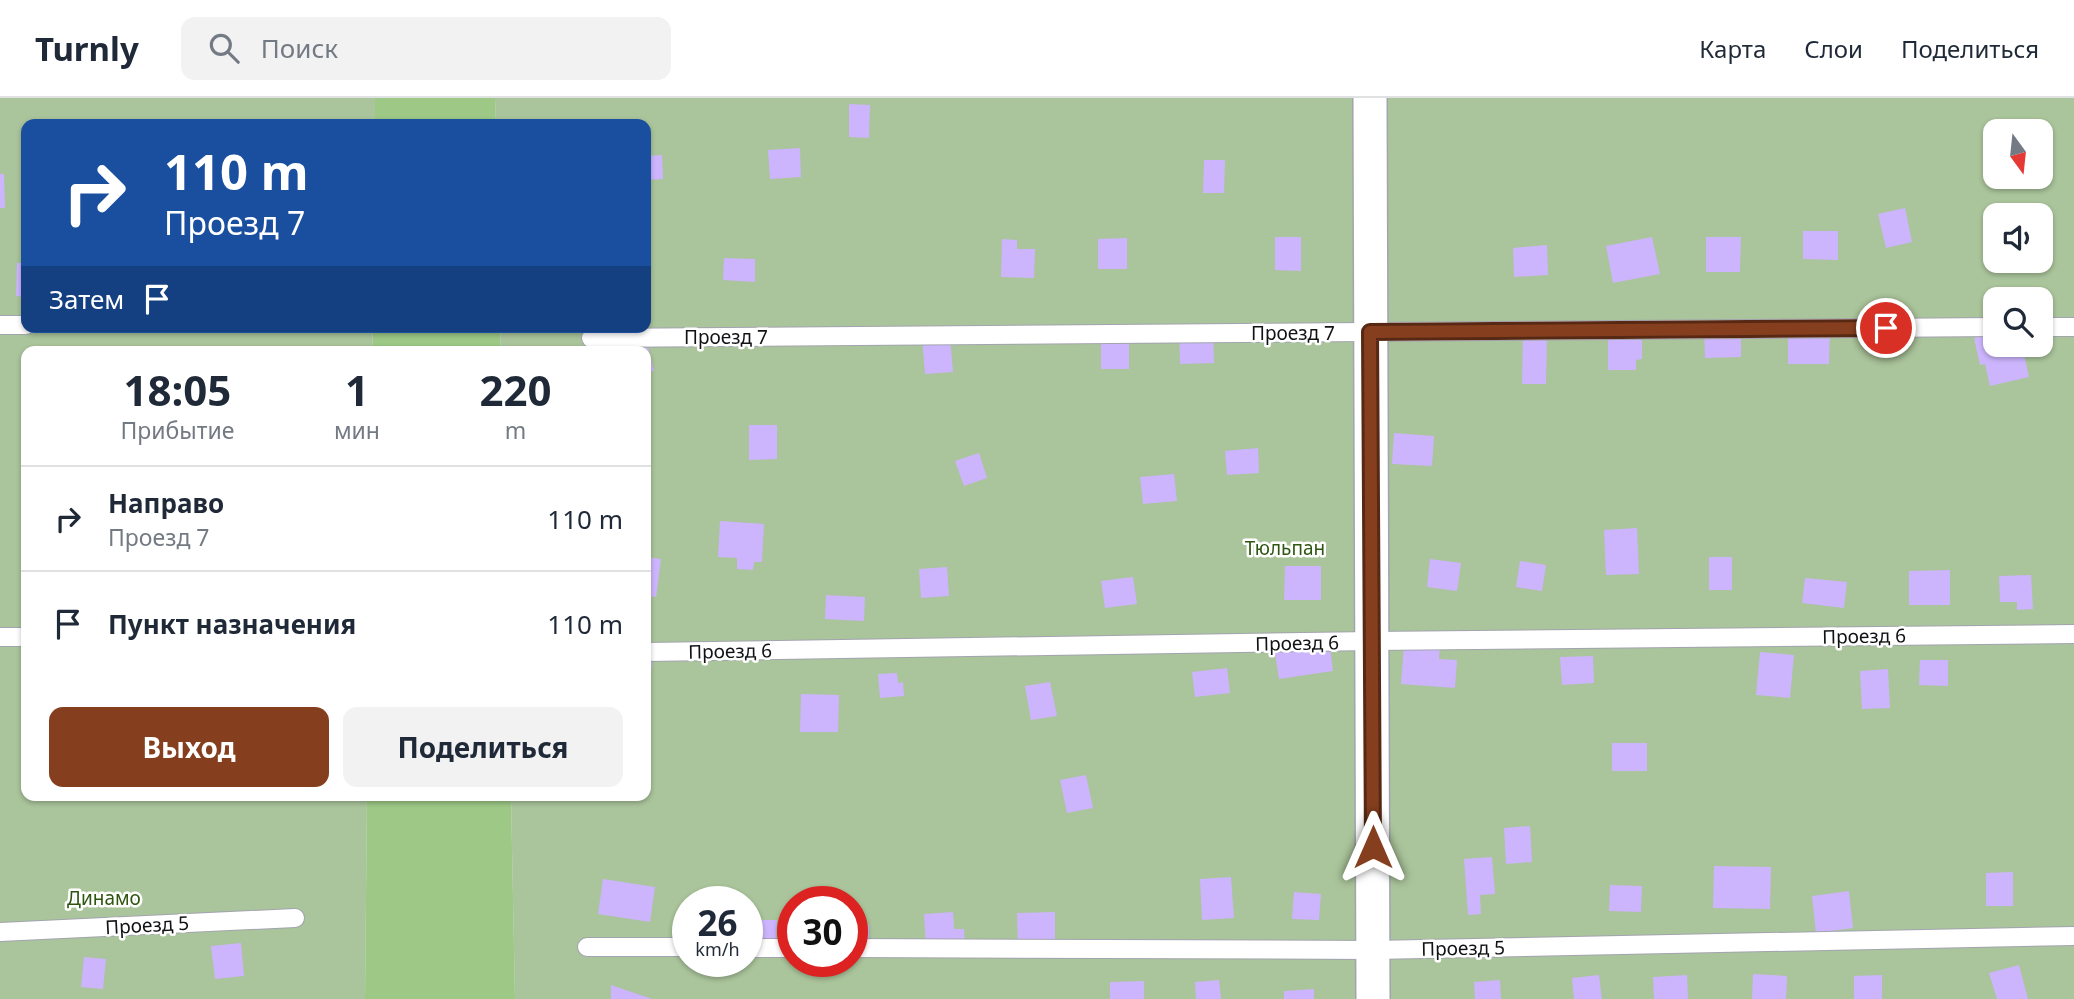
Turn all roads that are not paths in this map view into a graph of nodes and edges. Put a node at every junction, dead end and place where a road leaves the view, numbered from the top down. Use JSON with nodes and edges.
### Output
{"nodes":[{"id":1,"x":1370,"y":98,"type":"edge"},
{"id":2,"x":0,"y":325,"type":"edge"},
{"id":3,"x":21,"y":325,"type":"edge"},
{"id":4,"x":1983,"y":327,"type":"edge"},
{"id":5,"x":2053,"y":327,"type":"edge"},
{"id":6,"x":2074,"y":327,"type":"edge"},
{"id":7,"x":1370,"y":332,"type":"junction"},
{"id":8,"x":591,"y":338,"type":"dead end"},
{"id":9,"x":2074,"y":634,"type":"edge"},
{"id":10,"x":0,"y":637,"type":"edge"},
{"id":11,"x":21,"y":637,"type":"edge"},
{"id":12,"x":1372,"y":641,"type":"junction"},
{"id":13,"x":651,"y":652,"type":"edge"},
{"id":14,"x":295,"y":918,"type":"dead end"},
{"id":15,"x":0,"y":932,"type":"edge"},
{"id":16,"x":2074,"y":936,"type":"edge"},
{"id":17,"x":587,"y":947,"type":"dead end"},
{"id":18,"x":672,"y":947,"type":"edge"},
{"id":19,"x":868,"y":948,"type":"edge"},
{"id":20,"x":1373,"y":950,"type":"junction"},
{"id":21,"x":1373,"y":999,"type":"edge"}],
"edges":[{"from":1,"to":7,"type":"street"},
{"from":2,"to":3,"type":"lane"},
{"from":4,"to":7,"type":"lane","name":"Проезд 7"},
{"from":5,"to":6,"type":"lane"},
{"from":7,"to":8,"type":"lane","name":"Проезд 7"},
{"from":7,"to":12,"type":"street"},
{"from":9,"to":12,"type":"lane","name":"Проезд 6"},
{"from":10,"to":11,"type":"lane"},
{"from":12,"to":13,"type":"lane","name":"Проезд 6"},
{"from":12,"to":20,"type":"street"},
{"from":14,"to":15,"type":"lane","name":"Проезд 5"},
{"from":16,"to":20,"type":"lane","name":"Проезд 5"},
{"from":17,"to":18,"type":"lane"},
{"from":19,"to":20,"type":"lane","name":"Проезд 5"},
{"from":20,"to":21,"type":"street"}]}
